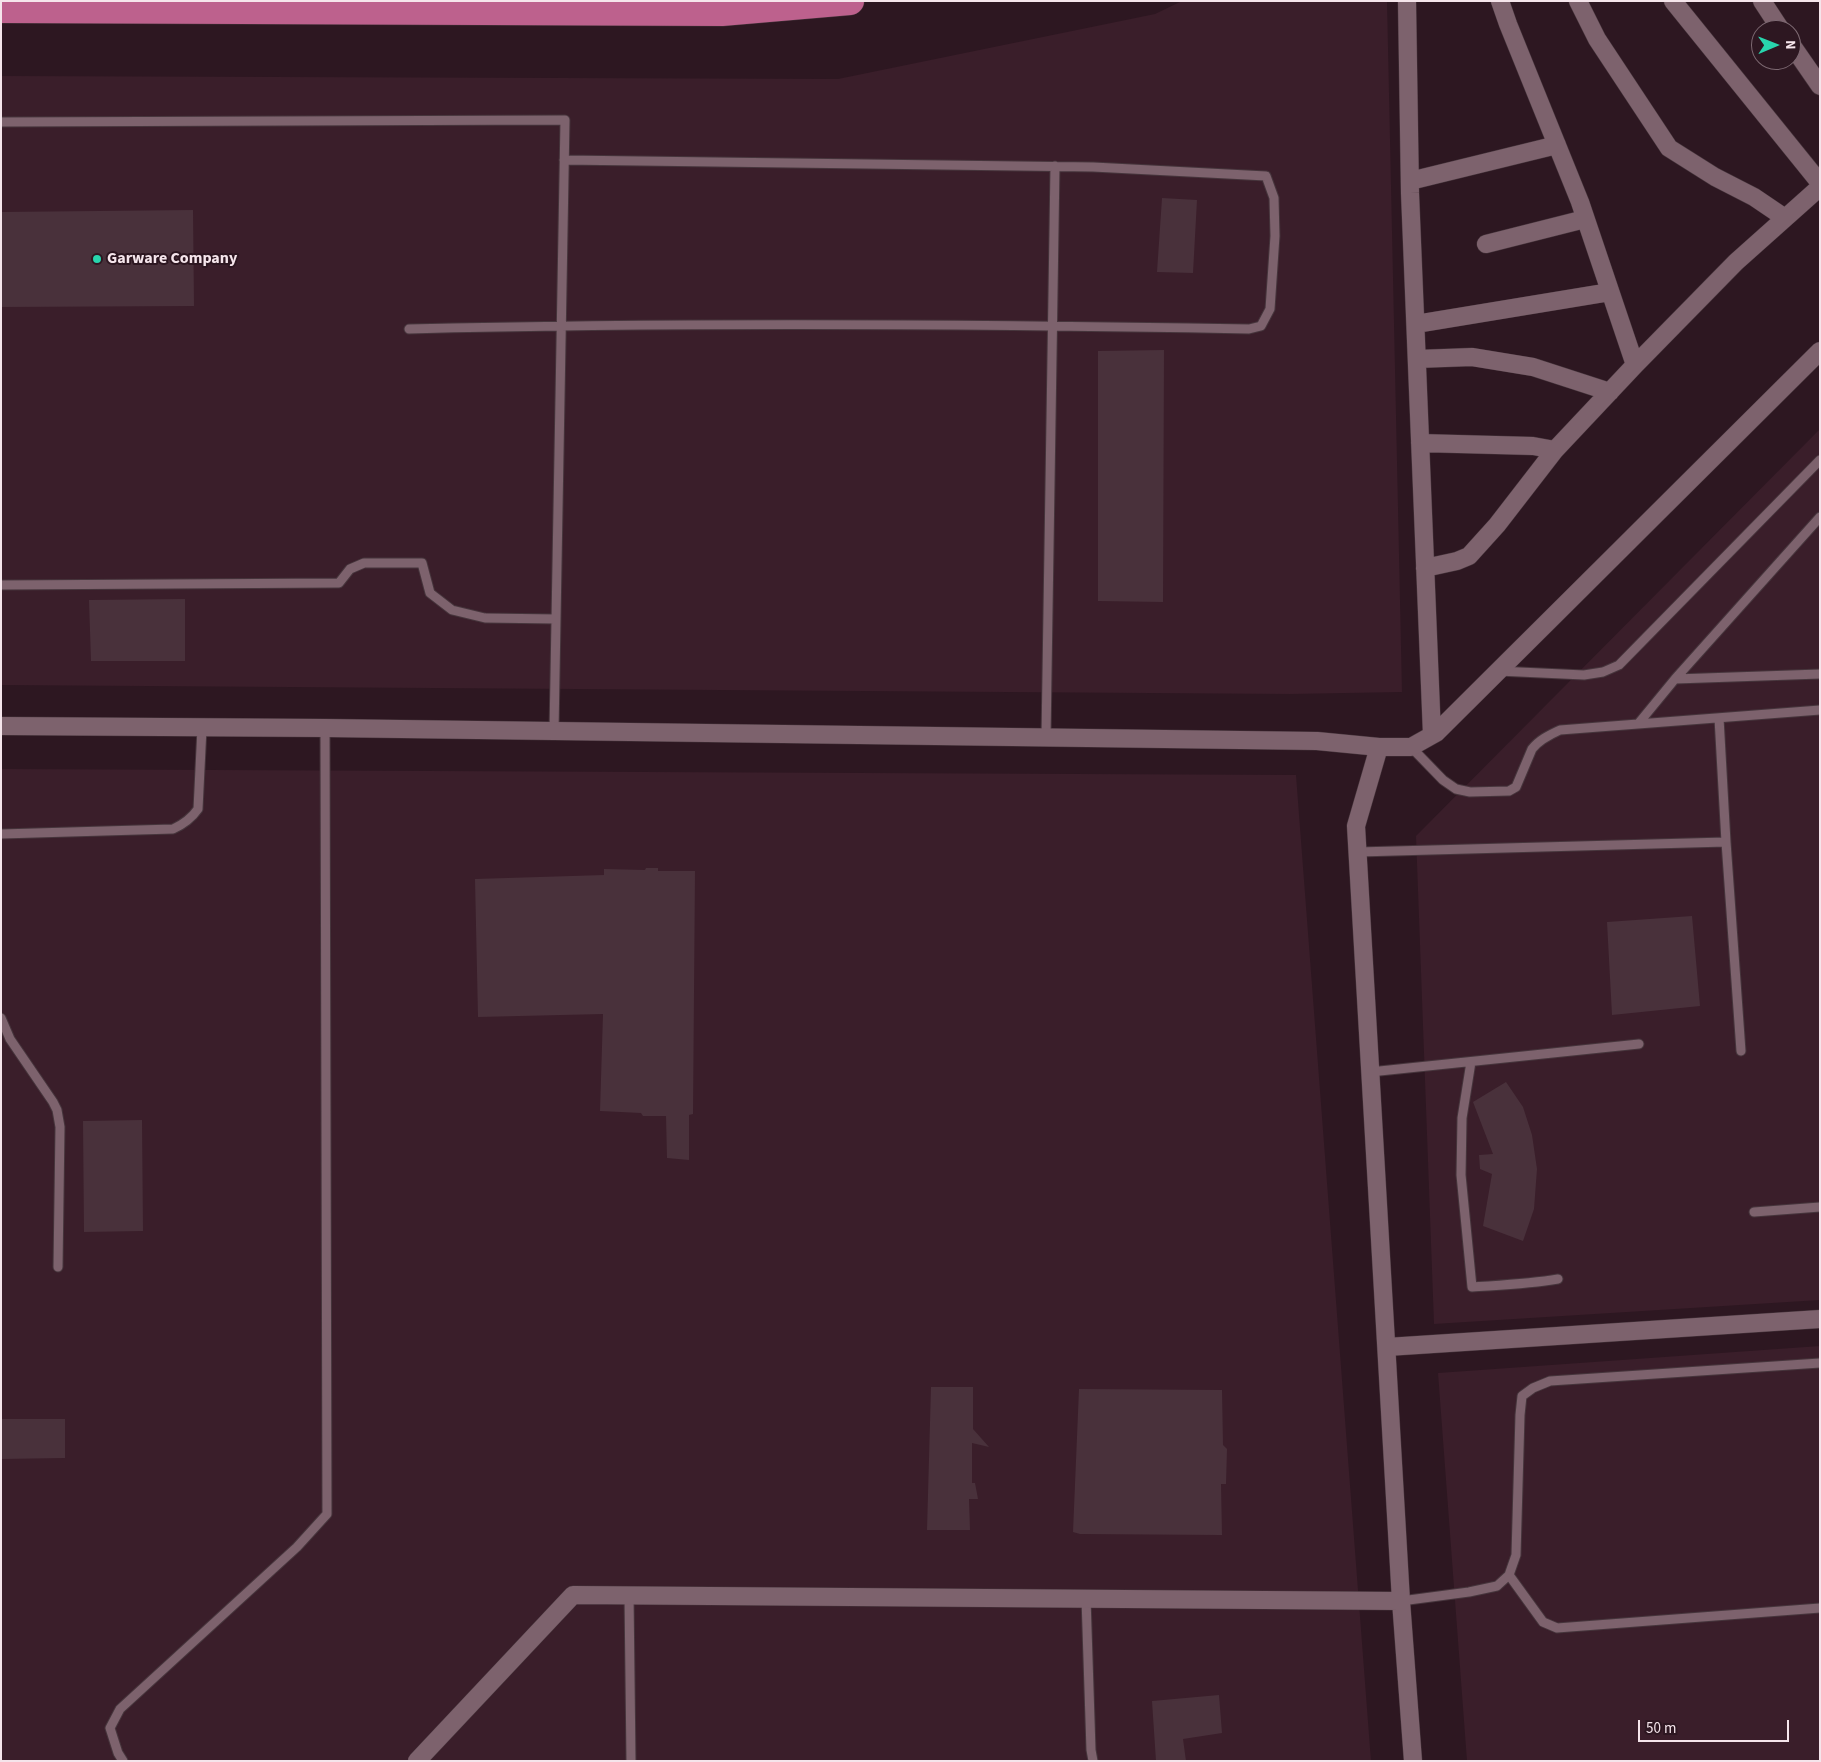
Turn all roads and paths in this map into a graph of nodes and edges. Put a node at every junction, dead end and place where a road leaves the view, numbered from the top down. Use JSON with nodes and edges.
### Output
{"nodes":[{"id":1,"x":850,"y":1,"type":"edge"},
{"id":2,"x":1407,"y":1,"type":"edge"},
{"id":3,"x":1500,"y":1,"type":"edge"},
{"id":4,"x":1578,"y":1,"type":"edge"},
{"id":5,"x":1673,"y":1,"type":"edge"},
{"id":6,"x":1762,"y":1,"type":"edge"},
{"id":7,"x":1,"y":9,"type":"edge"},
{"id":8,"x":1774,"y":20,"type":"edge"},
{"id":9,"x":1801,"y":58,"type":"edge"},
{"id":10,"x":1820,"y":86,"type":"edge"},
{"id":11,"x":1,"y":122,"type":"edge"},
{"id":12,"x":1557,"y":146,"type":"junction"},
{"id":13,"x":564,"y":160,"type":"junction"},
{"id":14,"x":1055,"y":166,"type":"junction"},
{"id":15,"x":1410,"y":182,"type":"junction"},
{"id":16,"x":1820,"y":185,"type":"edge"},
{"id":17,"x":1785,"y":218,"type":"junction"},
{"id":18,"x":1586,"y":219,"type":"junction"},
{"id":19,"x":1486,"y":244,"type":"dead end"},
{"id":20,"x":1610,"y":292,"type":"junction"},
{"id":21,"x":1416,"y":324,"type":"junction"},
{"id":22,"x":1052,"y":325,"type":"junction"},
{"id":23,"x":562,"y":326,"type":"junction"},
{"id":24,"x":409,"y":329,"type":"dead end"},
{"id":25,"x":1820,"y":351,"type":"edge"},
{"id":26,"x":1417,"y":360,"type":"junction"},
{"id":27,"x":1635,"y":365,"type":"junction"},
{"id":28,"x":1610,"y":392,"type":"junction"},
{"id":29,"x":1420,"y":443,"type":"junction"},
{"id":30,"x":1556,"y":450,"type":"junction"},
{"id":31,"x":1820,"y":460,"type":"edge"},
{"id":32,"x":1820,"y":517,"type":"edge"},
{"id":33,"x":1425,"y":568,"type":"junction"},
{"id":34,"x":1,"y":585,"type":"edge"},
{"id":35,"x":556,"y":620,"type":"junction"},
{"id":36,"x":1498,"y":671,"type":"junction"},
{"id":37,"x":1820,"y":674,"type":"edge"},
{"id":38,"x":1675,"y":679,"type":"junction"},
{"id":39,"x":1820,"y":710,"type":"edge"},
{"id":40,"x":1719,"y":718,"type":"junction"},
{"id":41,"x":1638,"y":724,"type":"junction"},
{"id":42,"x":1,"y":726,"type":"edge"},
{"id":43,"x":202,"y":728,"type":"junction"},
{"id":44,"x":325,"y":728,"type":"junction"},
{"id":45,"x":554,"y":731,"type":"junction"},
{"id":46,"x":1432,"y":735,"type":"junction"},
{"id":47,"x":1046,"y":738,"type":"junction"},
{"id":48,"x":1379,"y":747,"type":"junction"},
{"id":49,"x":1411,"y":747,"type":"junction"},
{"id":50,"x":1,"y":834,"type":"edge"},
{"id":51,"x":1726,"y":842,"type":"junction"},
{"id":52,"x":1358,"y":852,"type":"junction"},
{"id":53,"x":1,"y":1018,"type":"edge"},
{"id":54,"x":1639,"y":1044,"type":"dead end"},
{"id":55,"x":1741,"y":1051,"type":"dead end"},
{"id":56,"x":1471,"y":1062,"type":"junction"},
{"id":57,"x":1370,"y":1072,"type":"junction"},
{"id":58,"x":1820,"y":1207,"type":"edge"},
{"id":59,"x":1754,"y":1212,"type":"dead end"},
{"id":60,"x":58,"y":1267,"type":"dead end"},
{"id":61,"x":1558,"y":1279,"type":"dead end"},
{"id":62,"x":1820,"y":1319,"type":"edge"},
{"id":63,"x":1386,"y":1347,"type":"junction"},
{"id":64,"x":1820,"y":1362,"type":"edge"},
{"id":65,"x":1509,"y":1575,"type":"junction"},
{"id":66,"x":629,"y":1595,"type":"junction"},
{"id":67,"x":1086,"y":1598,"type":"junction"},
{"id":68,"x":1401,"y":1602,"type":"junction"},
{"id":69,"x":1820,"y":1608,"type":"edge"},
{"id":70,"x":123,"y":1761,"type":"edge"},
{"id":71,"x":417,"y":1761,"type":"edge"},
{"id":72,"x":630,"y":1761,"type":"edge"},
{"id":73,"x":1093,"y":1761,"type":"edge"},
{"id":74,"x":1413,"y":1761,"type":"edge"}],
"edges":[{"from":1,"to":7,"type":"highway"},
{"from":2,"to":15,"type":"street"},
{"from":3,"to":12,"type":"street"},
{"from":4,"to":17,"type":"street"},
{"from":5,"to":16,"type":"street"},
{"from":6,"to":8,"type":"street"},
{"from":9,"to":10,"type":"street"},
{"from":11,"to":13,"type":"lane"},
{"from":12,"to":15,"type":"street"},
{"from":12,"to":18,"type":"street"},
{"from":13,"to":14,"type":"lane"},
{"from":13,"to":23,"type":"lane"},
{"from":14,"to":22,"type":"lane"},
{"from":14,"to":22,"type":"lane"},
{"from":15,"to":21,"type":"street"},
{"from":16,"to":17,"type":"street"},
{"from":17,"to":27,"type":"street"},
{"from":18,"to":19,"type":"street"},
{"from":18,"to":20,"type":"street"},
{"from":20,"to":21,"type":"street"},
{"from":20,"to":27,"type":"street"},
{"from":21,"to":26,"type":"street"},
{"from":22,"to":23,"type":"lane"},
{"from":22,"to":47,"type":"lane"},
{"from":23,"to":24,"type":"lane"},
{"from":23,"to":35,"type":"lane"},
{"from":25,"to":36,"type":"street"},
{"from":26,"to":28,"type":"street"},
{"from":26,"to":29,"type":"street"},
{"from":27,"to":28,"type":"street"},
{"from":28,"to":30,"type":"street"},
{"from":29,"to":30,"type":"street"},
{"from":29,"to":33,"type":"street"},
{"from":30,"to":33,"type":"street"},
{"from":31,"to":36,"type":"lane"},
{"from":32,"to":38,"type":"lane"},
{"from":33,"to":46,"type":"street"},
{"from":34,"to":35,"type":"lane"},
{"from":35,"to":45,"type":"lane"},
{"from":36,"to":46,"type":"street"},
{"from":37,"to":38,"type":"lane"},
{"from":38,"to":41,"type":"lane"},
{"from":39,"to":40,"type":"lane"},
{"from":40,"to":41,"type":"lane"},
{"from":40,"to":51,"type":"lane"},
{"from":41,"to":49,"type":"lane"},
{"from":42,"to":43,"type":"street"},
{"from":43,"to":44,"type":"street"},
{"from":43,"to":50,"type":"lane"},
{"from":44,"to":45,"type":"street"},
{"from":44,"to":70,"type":"lane"},
{"from":45,"to":47,"type":"street"},
{"from":46,"to":49,"type":"street"},
{"from":47,"to":48,"type":"street"},
{"from":48,"to":49,"type":"street"},
{"from":48,"to":52,"type":"street"},
{"from":51,"to":52,"type":"lane"},
{"from":51,"to":55,"type":"lane"},
{"from":52,"to":57,"type":"street"},
{"from":53,"to":60,"type":"lane"},
{"from":54,"to":56,"type":"lane"},
{"from":56,"to":57,"type":"lane"},
{"from":56,"to":61,"type":"lane"},
{"from":57,"to":63,"type":"street"},
{"from":58,"to":59,"type":"lane"},
{"from":62,"to":63,"type":"street"},
{"from":63,"to":68,"type":"street"},
{"from":64,"to":65,"type":"lane"},
{"from":65,"to":68,"type":"lane"},
{"from":65,"to":69,"type":"lane"},
{"from":66,"to":67,"type":"street"},
{"from":66,"to":71,"type":"street"},
{"from":66,"to":72,"type":"lane"},
{"from":67,"to":68,"type":"street"},
{"from":67,"to":73,"type":"lane"},
{"from":68,"to":74,"type":"street"}]}
